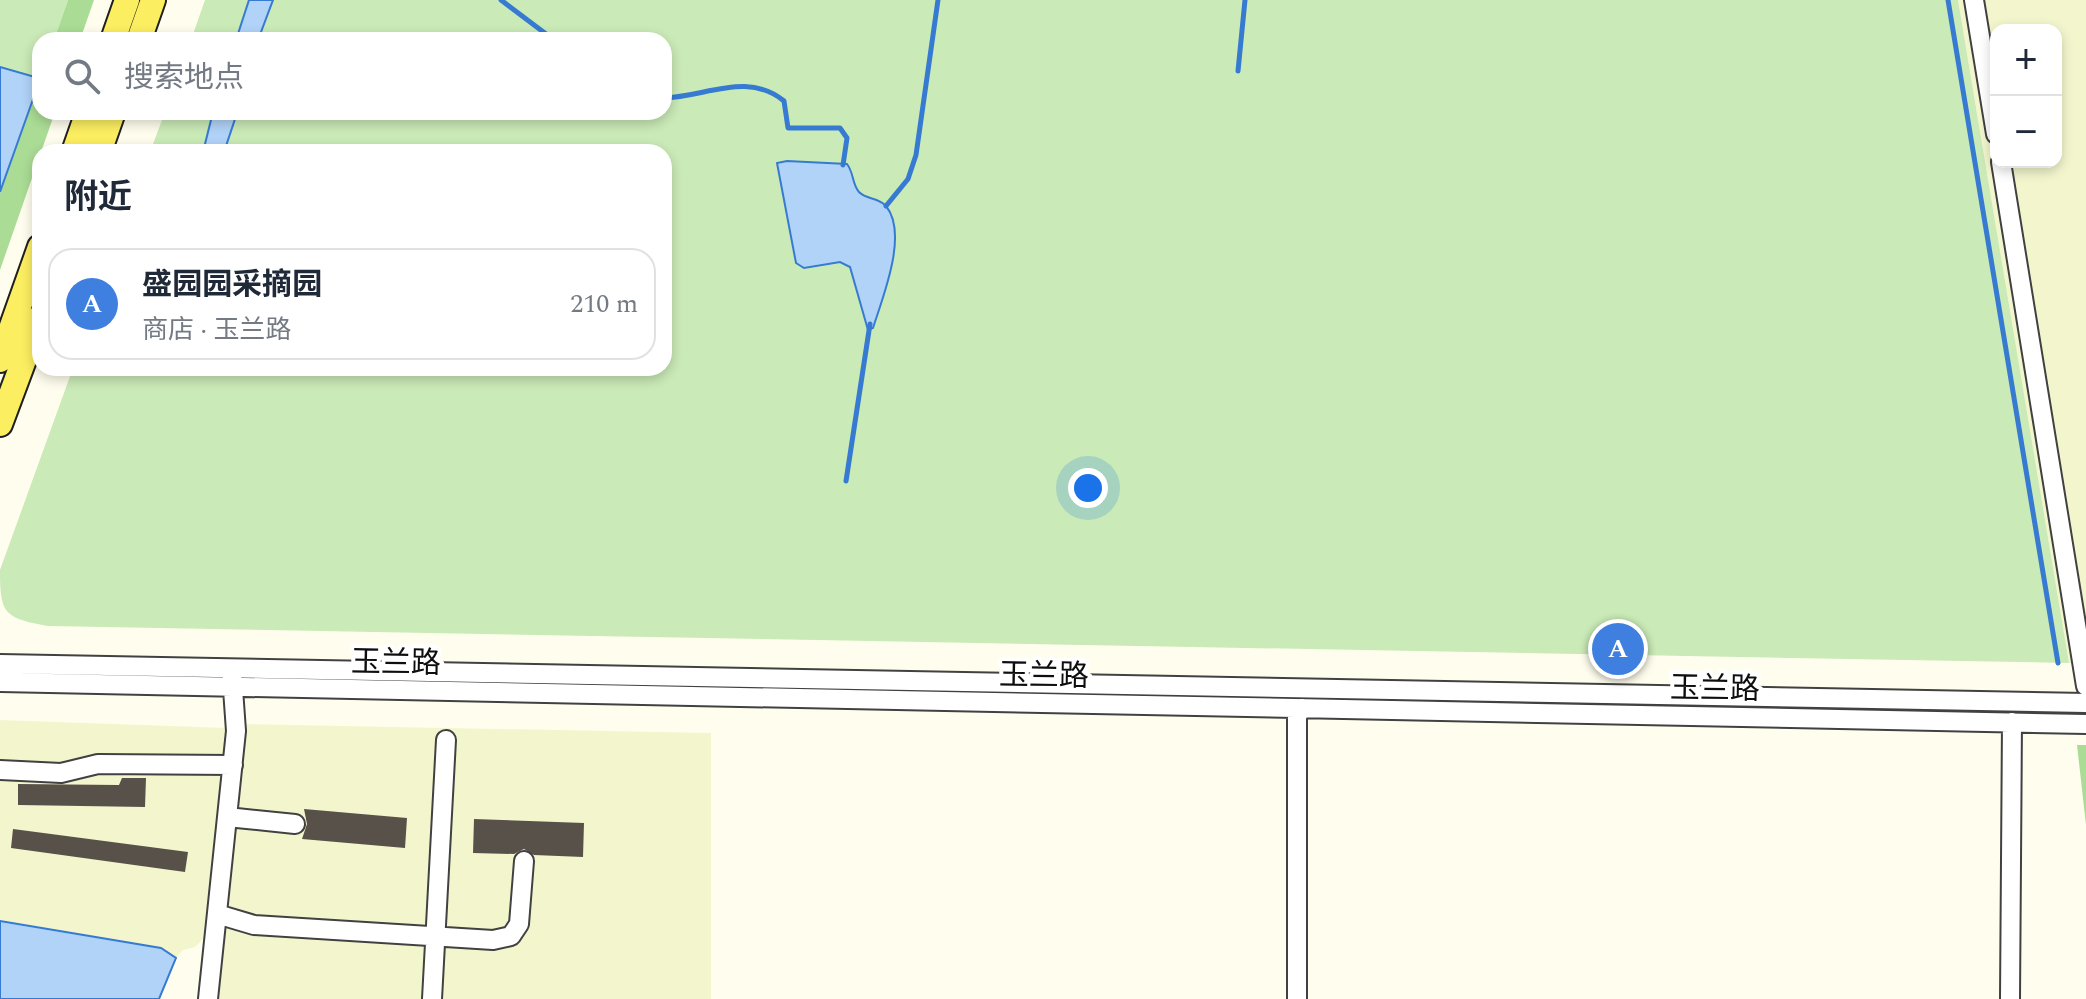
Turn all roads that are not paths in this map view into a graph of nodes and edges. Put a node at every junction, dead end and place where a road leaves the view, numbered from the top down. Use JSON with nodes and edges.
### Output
{"nodes":[{"id":1,"x":127,"y":0,"type":"edge"},
{"id":2,"x":153,"y":0,"type":"edge"},
{"id":3,"x":1974,"y":0,"type":"edge"},
{"id":4,"x":116,"y":32,"type":"edge"},
{"id":5,"x":142,"y":32,"type":"edge"},
{"id":6,"x":1990,"y":97,"type":"edge"},
{"id":7,"x":85,"y":120,"type":"edge"},
{"id":8,"x":110,"y":120,"type":"edge"},
{"id":9,"x":77,"y":144,"type":"edge"},
{"id":10,"x":102,"y":144,"type":"edge"},
{"id":11,"x":2002,"y":168,"type":"edge"},
{"id":12,"x":32,"y":270,"type":"edge"},
{"id":13,"x":32,"y":338,"type":"edge"},
{"id":14,"x":0,"y":360,"type":"edge"},
{"id":15,"x":0,"y":424,"type":"edge"},
{"id":16,"x":0,"y":653,"type":"edge"},
{"id":17,"x":0,"y":664,"type":"edge"},
{"id":18,"x":64,"y":674,"type":"junction"},
{"id":19,"x":232,"y":677,"type":"junction"},
{"id":20,"x":0,"y":682,"type":"edge"},
{"id":21,"x":2086,"y":686,"type":"edge"},
{"id":22,"x":0,"y":691,"type":"edge"},
{"id":23,"x":2086,"y":703,"type":"edge"},
{"id":24,"x":1302,"y":708,"type":"junction"},
{"id":25,"x":2012,"y":722,"type":"junction"},
{"id":26,"x":2086,"y":724,"type":"edge"},
{"id":27,"x":446,"y":740,"type":"dead end"},
{"id":28,"x":233,"y":765,"type":"junction"},
{"id":29,"x":0,"y":770,"type":"edge"},
{"id":30,"x":227,"y":817,"type":"junction"},
{"id":31,"x":295,"y":824,"type":"dead end"},
{"id":32,"x":524,"y":861,"type":"dead end"},
{"id":33,"x":217,"y":914,"type":"junction"},
{"id":34,"x":435,"y":936,"type":"junction"},
{"id":35,"x":208,"y":999,"type":"edge"},
{"id":36,"x":432,"y":999,"type":"edge"},
{"id":37,"x":1297,"y":999,"type":"edge"},
{"id":38,"x":2010,"y":999,"type":"edge"}],
"edges":[{"from":1,"to":4,"type":"main road"},
{"from":2,"to":5,"type":"main road"},
{"from":3,"to":6,"type":"street"},
{"from":7,"to":9,"type":"main road"},
{"from":8,"to":10,"type":"main road"},
{"from":11,"to":21,"type":"street"},
{"from":12,"to":14,"type":"main road"},
{"from":13,"to":15,"type":"main road"},
{"from":16,"to":18,"type":"street"},
{"from":17,"to":18,"type":"street","name":"玉兰路"},
{"from":18,"to":19,"type":"street","name":"玉兰路"},
{"from":18,"to":20,"type":"street","name":"玉兰路"},
{"from":18,"to":22,"type":"street"},
{"from":19,"to":23,"type":"street","name":"玉兰路"},
{"from":19,"to":24,"type":"street","name":"玉兰路"},
{"from":19,"to":28,"type":"street"},
{"from":24,"to":25,"type":"street","name":"玉兰路"},
{"from":24,"to":37,"type":"street"},
{"from":25,"to":26,"type":"street","name":"玉兰路"},
{"from":25,"to":38,"type":"street"},
{"from":27,"to":34,"type":"street"},
{"from":28,"to":29,"type":"street"},
{"from":28,"to":30,"type":"street"},
{"from":30,"to":31,"type":"street"},
{"from":30,"to":33,"type":"street"},
{"from":32,"to":34,"type":"street"},
{"from":33,"to":34,"type":"street"},
{"from":33,"to":35,"type":"street"},
{"from":34,"to":36,"type":"street"}]}
